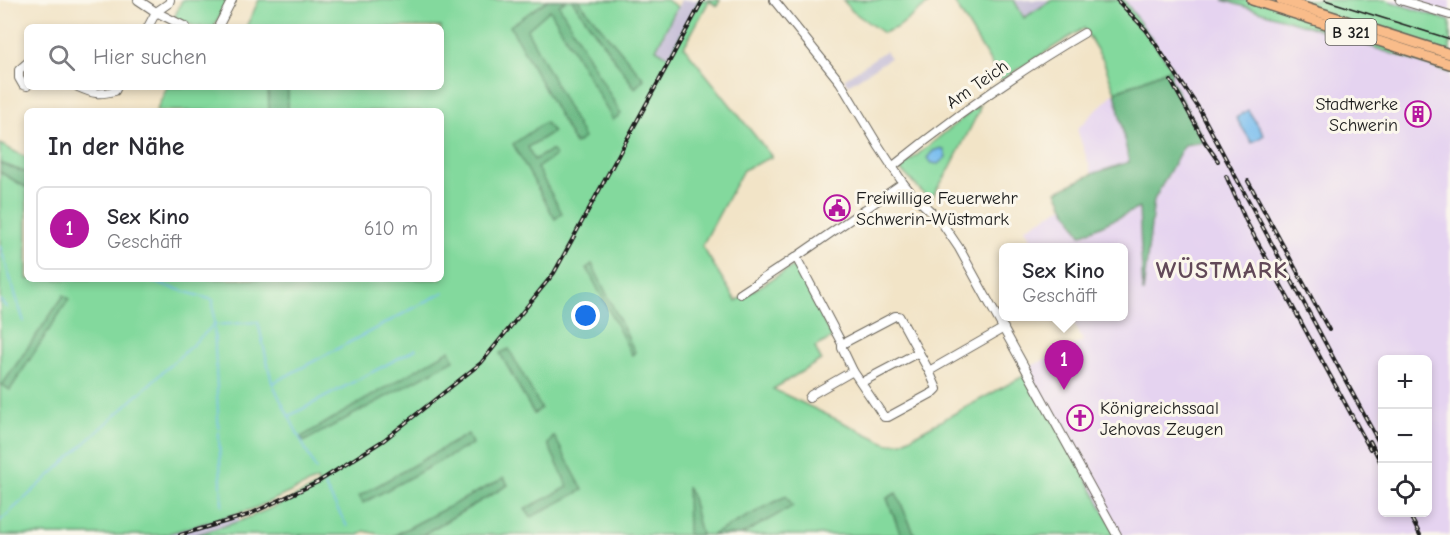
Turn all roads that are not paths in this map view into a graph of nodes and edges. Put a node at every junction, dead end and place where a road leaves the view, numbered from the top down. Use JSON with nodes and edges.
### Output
{"nodes":[{"id":1,"x":138,"y":0,"type":"edge"},
{"id":2,"x":170,"y":0,"type":"edge"},
{"id":3,"x":232,"y":0,"type":"edge"},
{"id":4,"x":774,"y":0,"type":"edge"},
{"id":5,"x":1252,"y":0,"type":"edge"},
{"id":6,"x":1281,"y":0,"type":"edge"},
{"id":7,"x":1400,"y":0,"type":"edge"},
{"id":8,"x":156,"y":12,"type":"junction"},
{"id":9,"x":1450,"y":15,"type":"edge"},
{"id":10,"x":150,"y":24,"type":"edge"},
{"id":11,"x":180,"y":24,"type":"edge"},
{"id":12,"x":220,"y":24,"type":"edge"},
{"id":13,"x":1084,"y":33,"type":"dead end"},
{"id":14,"x":1450,"y":54,"type":"edge"},
{"id":15,"x":1450,"y":64,"type":"edge"},
{"id":16,"x":24,"y":66,"type":"edge"},
{"id":17,"x":24,"y":85,"type":"edge"},
{"id":18,"x":87,"y":90,"type":"edge"},
{"id":19,"x":116,"y":90,"type":"edge"},
{"id":20,"x":892,"y":167,"type":"junction"},
{"id":21,"x":903,"y":183,"type":"junction"},
{"id":22,"x":796,"y":257,"type":"junction"},
{"id":23,"x":740,"y":294,"type":"dead end"},
{"id":24,"x":999,"y":319,"type":"edge"},
{"id":25,"x":1000,"y":321,"type":"edge"},
{"id":26,"x":1004,"y":328,"type":"junction"},
{"id":27,"x":842,"y":344,"type":"junction"},
{"id":28,"x":918,"y":352,"type":"junction"},
{"id":29,"x":853,"y":371,"type":"junction"},
{"id":30,"x":929,"y":371,"type":"junction"},
{"id":31,"x":862,"y":382,"type":"junction"},
{"id":32,"x":809,"y":398,"type":"dead end"},
{"id":33,"x":1118,"y":535,"type":"edge"}],
"edges":[{"from":1,"to":8,"type":"street"},
{"from":2,"to":8,"type":"street"},
{"from":3,"to":12,"type":"street"},
{"from":4,"to":20,"type":"street"},
{"from":5,"to":15,"type":"main road","number":"B 321"},
{"from":6,"to":14,"type":"main road","number":"B 321"},
{"from":7,"to":9,"type":"street"},
{"from":8,"to":10,"type":"street"},
{"from":8,"to":11,"type":"street"},
{"from":13,"to":20,"type":"street","name":"Am Teich"},
{"from":16,"to":17,"type":"street"},
{"from":18,"to":19,"type":"street"},
{"from":20,"to":21,"type":"street"},
{"from":21,"to":22,"type":"street"},
{"from":21,"to":24,"type":"street"},
{"from":22,"to":23,"type":"street"},
{"from":22,"to":27,"type":"street"},
{"from":25,"to":26,"type":"street"},
{"from":26,"to":30,"type":"street"},
{"from":26,"to":33,"type":"street"},
{"from":27,"to":28,"type":"street"},
{"from":27,"to":29,"type":"street"},
{"from":28,"to":30,"type":"street"},
{"from":28,"to":31,"type":"street"},
{"from":29,"to":31,"type":"street"},
{"from":29,"to":32,"type":"street"},
{"from":30,"to":31,"type":"street"}]}
